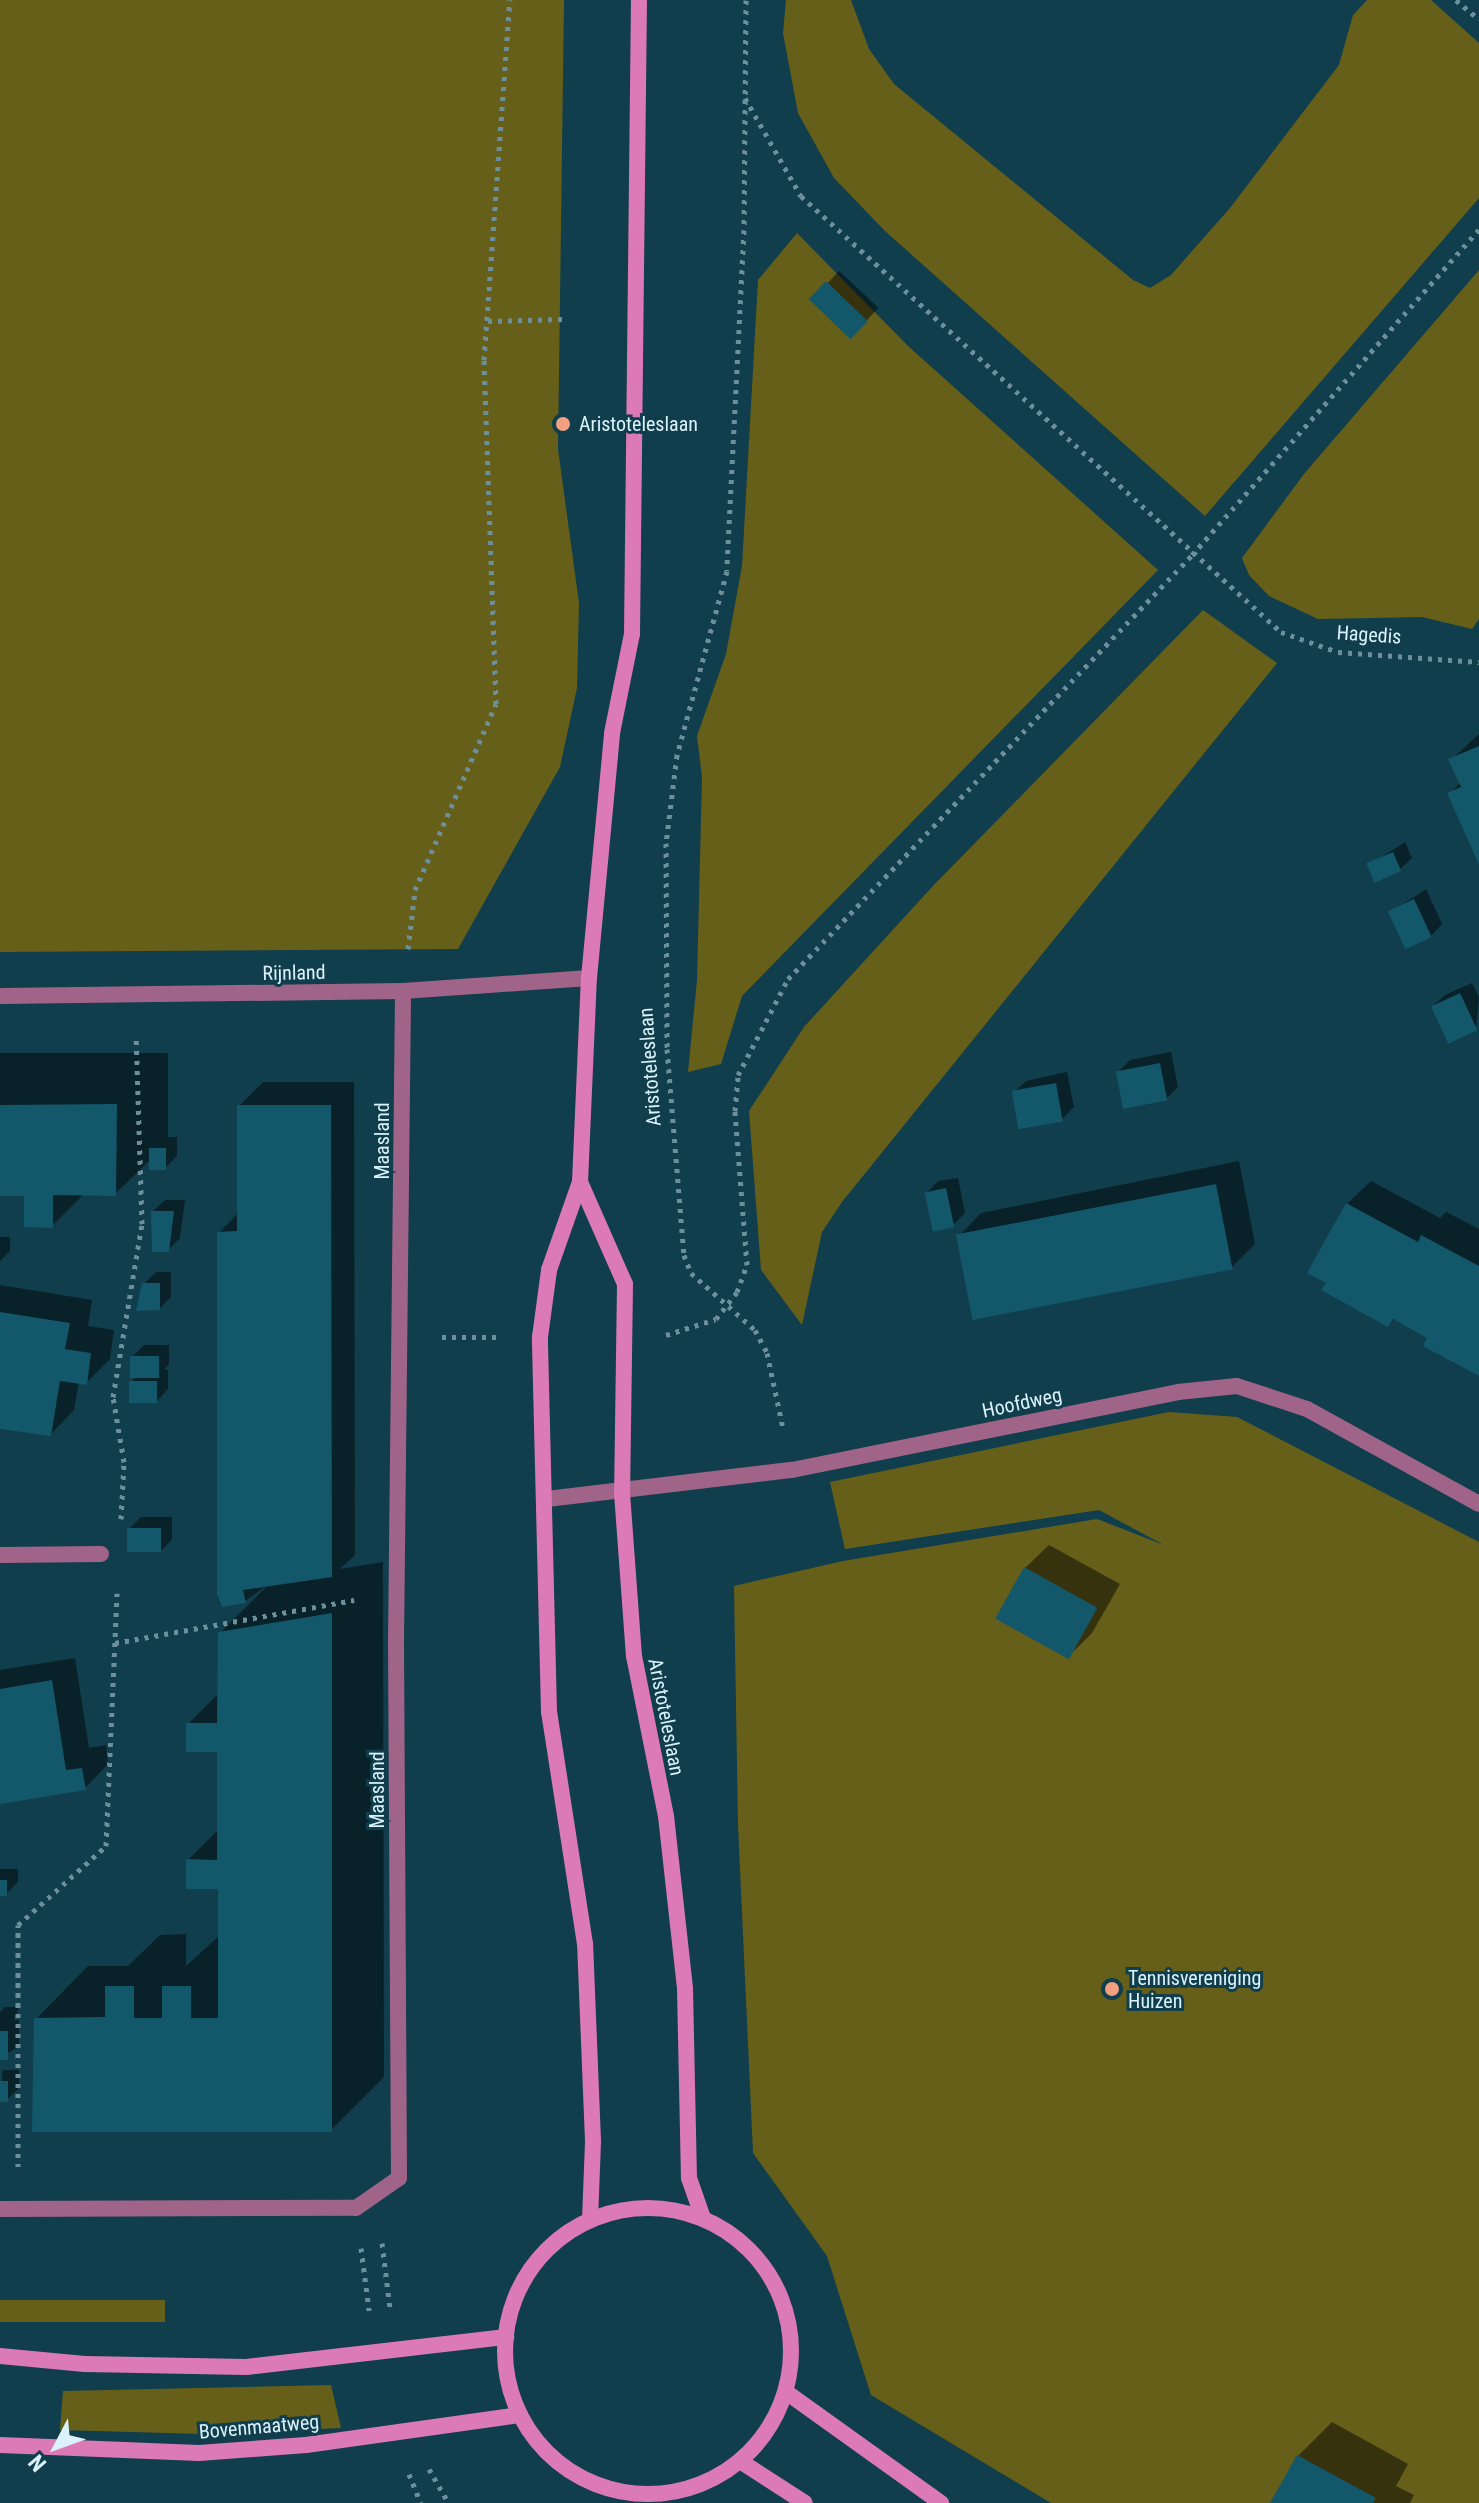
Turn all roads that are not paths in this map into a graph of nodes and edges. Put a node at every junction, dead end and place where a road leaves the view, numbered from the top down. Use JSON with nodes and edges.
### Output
{"nodes":[{"id":1,"x":639,"y":0,"type":"edge"},
{"id":2,"x":589,"y":978,"type":"junction"},
{"id":3,"x":403,"y":991,"type":"junction"},
{"id":4,"x":0,"y":996,"type":"edge"},
{"id":5,"x":580,"y":1182,"type":"junction"},
{"id":6,"x":622,"y":1493,"type":"junction"},
{"id":7,"x":547,"y":1499,"type":"junction"},
{"id":8,"x":1479,"y":1504,"type":"edge"},
{"id":9,"x":101,"y":1554,"type":"dead end"},
{"id":10,"x":0,"y":1555,"type":"edge"},
{"id":11,"x":0,"y":2209,"type":"edge"},
{"id":12,"x":703,"y":2218,"type":"junction"},
{"id":13,"x":590,"y":2220,"type":"junction"},
{"id":14,"x":506,"y":2337,"type":"junction"},
{"id":15,"x":0,"y":2356,"type":"edge"},
{"id":16,"x":786,"y":2392,"type":"junction"},
{"id":17,"x":520,"y":2415,"type":"junction"},
{"id":18,"x":0,"y":2445,"type":"edge"},
{"id":19,"x":740,"y":2461,"type":"junction"},
{"id":20,"x":805,"y":2503,"type":"edge"},
{"id":21,"x":941,"y":2503,"type":"edge"}],
"edges":[{"from":1,"to":2,"type":"street","name":"Aristoteleslaan"},
{"from":2,"to":3,"type":"street","name":"Rijnland"},
{"from":2,"to":5,"type":"street","name":"Aristoteleslaan"},
{"from":3,"to":4,"type":"street","name":"Rijnland"},
{"from":3,"to":11,"type":"street","name":"Maasland"},
{"from":5,"to":6,"type":"street","name":"Aristoteleslaan"},
{"from":5,"to":7,"type":"street","name":"Aristoteleslaan"},
{"from":6,"to":7,"type":"street","name":"Hoofdweg"},
{"from":6,"to":8,"type":"street","name":"Hoofdweg"},
{"from":6,"to":12,"type":"street","name":"Aristoteleslaan"},
{"from":7,"to":13,"type":"street","name":"Aristoteleslaan"},
{"from":9,"to":10,"type":"street"},
{"from":12,"to":13,"type":"street"},
{"from":12,"to":16,"type":"street"},
{"from":13,"to":14,"type":"street"},
{"from":14,"to":15,"type":"street"},
{"from":14,"to":17,"type":"street"},
{"from":16,"to":19,"type":"street"},
{"from":16,"to":21,"type":"street"},
{"from":17,"to":18,"type":"street","name":"Bovenmaatweg"},
{"from":17,"to":19,"type":"street"},
{"from":19,"to":20,"type":"street"}]}
